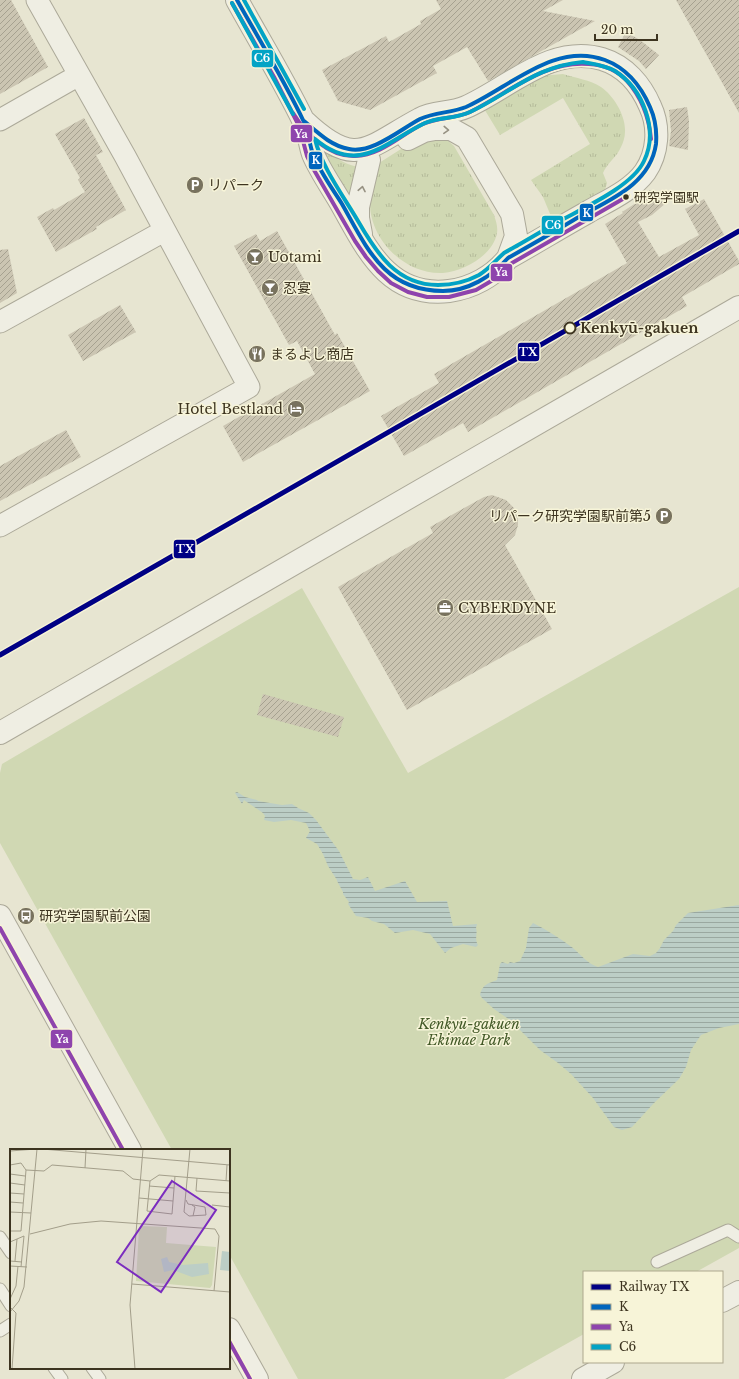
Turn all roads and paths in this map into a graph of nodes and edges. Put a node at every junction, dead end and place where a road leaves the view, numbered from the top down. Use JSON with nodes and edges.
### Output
{"nodes":[{"id":1,"x":37,"y":0,"type":"edge"},
{"id":2,"x":237,"y":0,"type":"edge"},
{"id":3,"x":79,"y":75,"type":"junction"},
{"id":4,"x":0,"y":120,"type":"edge"},
{"id":5,"x":304,"y":121,"type":"junction"},
{"id":6,"x":336,"y":146,"type":"junction"},
{"id":7,"x":369,"y":160,"type":"junction"},
{"id":8,"x":164,"y":231,"type":"junction"},
{"id":9,"x":363,"y":241,"type":"junction"},
{"id":10,"x":508,"y":258,"type":"junction"},
{"id":11,"x":739,"y":307,"type":"edge"},
{"id":12,"x":0,"y":322,"type":"edge"},
{"id":13,"x":0,"y":526,"type":"edge"},
{"id":14,"x":0,"y":733,"type":"edge"},
{"id":15,"x":0,"y":916,"type":"edge"},
{"id":16,"x":129,"y":1149,"type":"edge"},
{"id":17,"x":0,"y":1237,"type":"edge"},
{"id":18,"x":739,"y":1237,"type":"edge"},
{"id":19,"x":10,"y":1252,"type":"edge"},
{"id":20,"x":657,"y":1262,"type":"dead end"},
{"id":21,"x":0,"y":1290,"type":"edge"},
{"id":22,"x":739,"y":1292,"type":"edge"},
{"id":23,"x":723,"y":1300,"type":"edge"},
{"id":24,"x":10,"y":1305,"type":"edge"},
{"id":25,"x":10,"y":1325,"type":"edge"},
{"id":26,"x":0,"y":1331,"type":"edge"},
{"id":27,"x":230,"y":1331,"type":"edge"},
{"id":28,"x":611,"y":1363,"type":"edge"},
{"id":29,"x":55,"y":1369,"type":"edge"},
{"id":30,"x":93,"y":1369,"type":"edge"},
{"id":31,"x":62,"y":1379,"type":"edge"},
{"id":32,"x":100,"y":1379,"type":"edge"},
{"id":33,"x":257,"y":1379,"type":"edge"},
{"id":34,"x":583,"y":1379,"type":"edge"}],
"edges":[{"from":1,"to":3,"type":"street"},
{"from":2,"to":5,"type":"street"},
{"from":3,"to":4,"type":"street"},
{"from":3,"to":8,"type":"street"},
{"from":5,"to":6,"type":"street"},
{"from":5,"to":9,"type":"street"},
{"from":6,"to":7,"type":"street"},
{"from":6,"to":10,"type":"street"},
{"from":9,"to":7,"type":"street","one_way":true},
{"from":7,"to":10,"type":"street","one_way":true},
{"from":8,"to":12,"type":"street"},
{"from":8,"to":13,"type":"street"},
{"from":9,"to":10,"type":"street"},
{"from":11,"to":14,"type":"street"},
{"from":15,"to":16,"type":"street"},
{"from":17,"to":19,"type":"lane"},
{"from":18,"to":20,"type":"lane"},
{"from":21,"to":24,"type":"lane"},
{"from":22,"to":23,"type":"street"},
{"from":25,"to":26,"type":"lane"},
{"from":27,"to":33,"type":"street"},
{"from":28,"to":34,"type":"street"},
{"from":29,"to":31,"type":"lane"},
{"from":30,"to":32,"type":"lane"}]}
